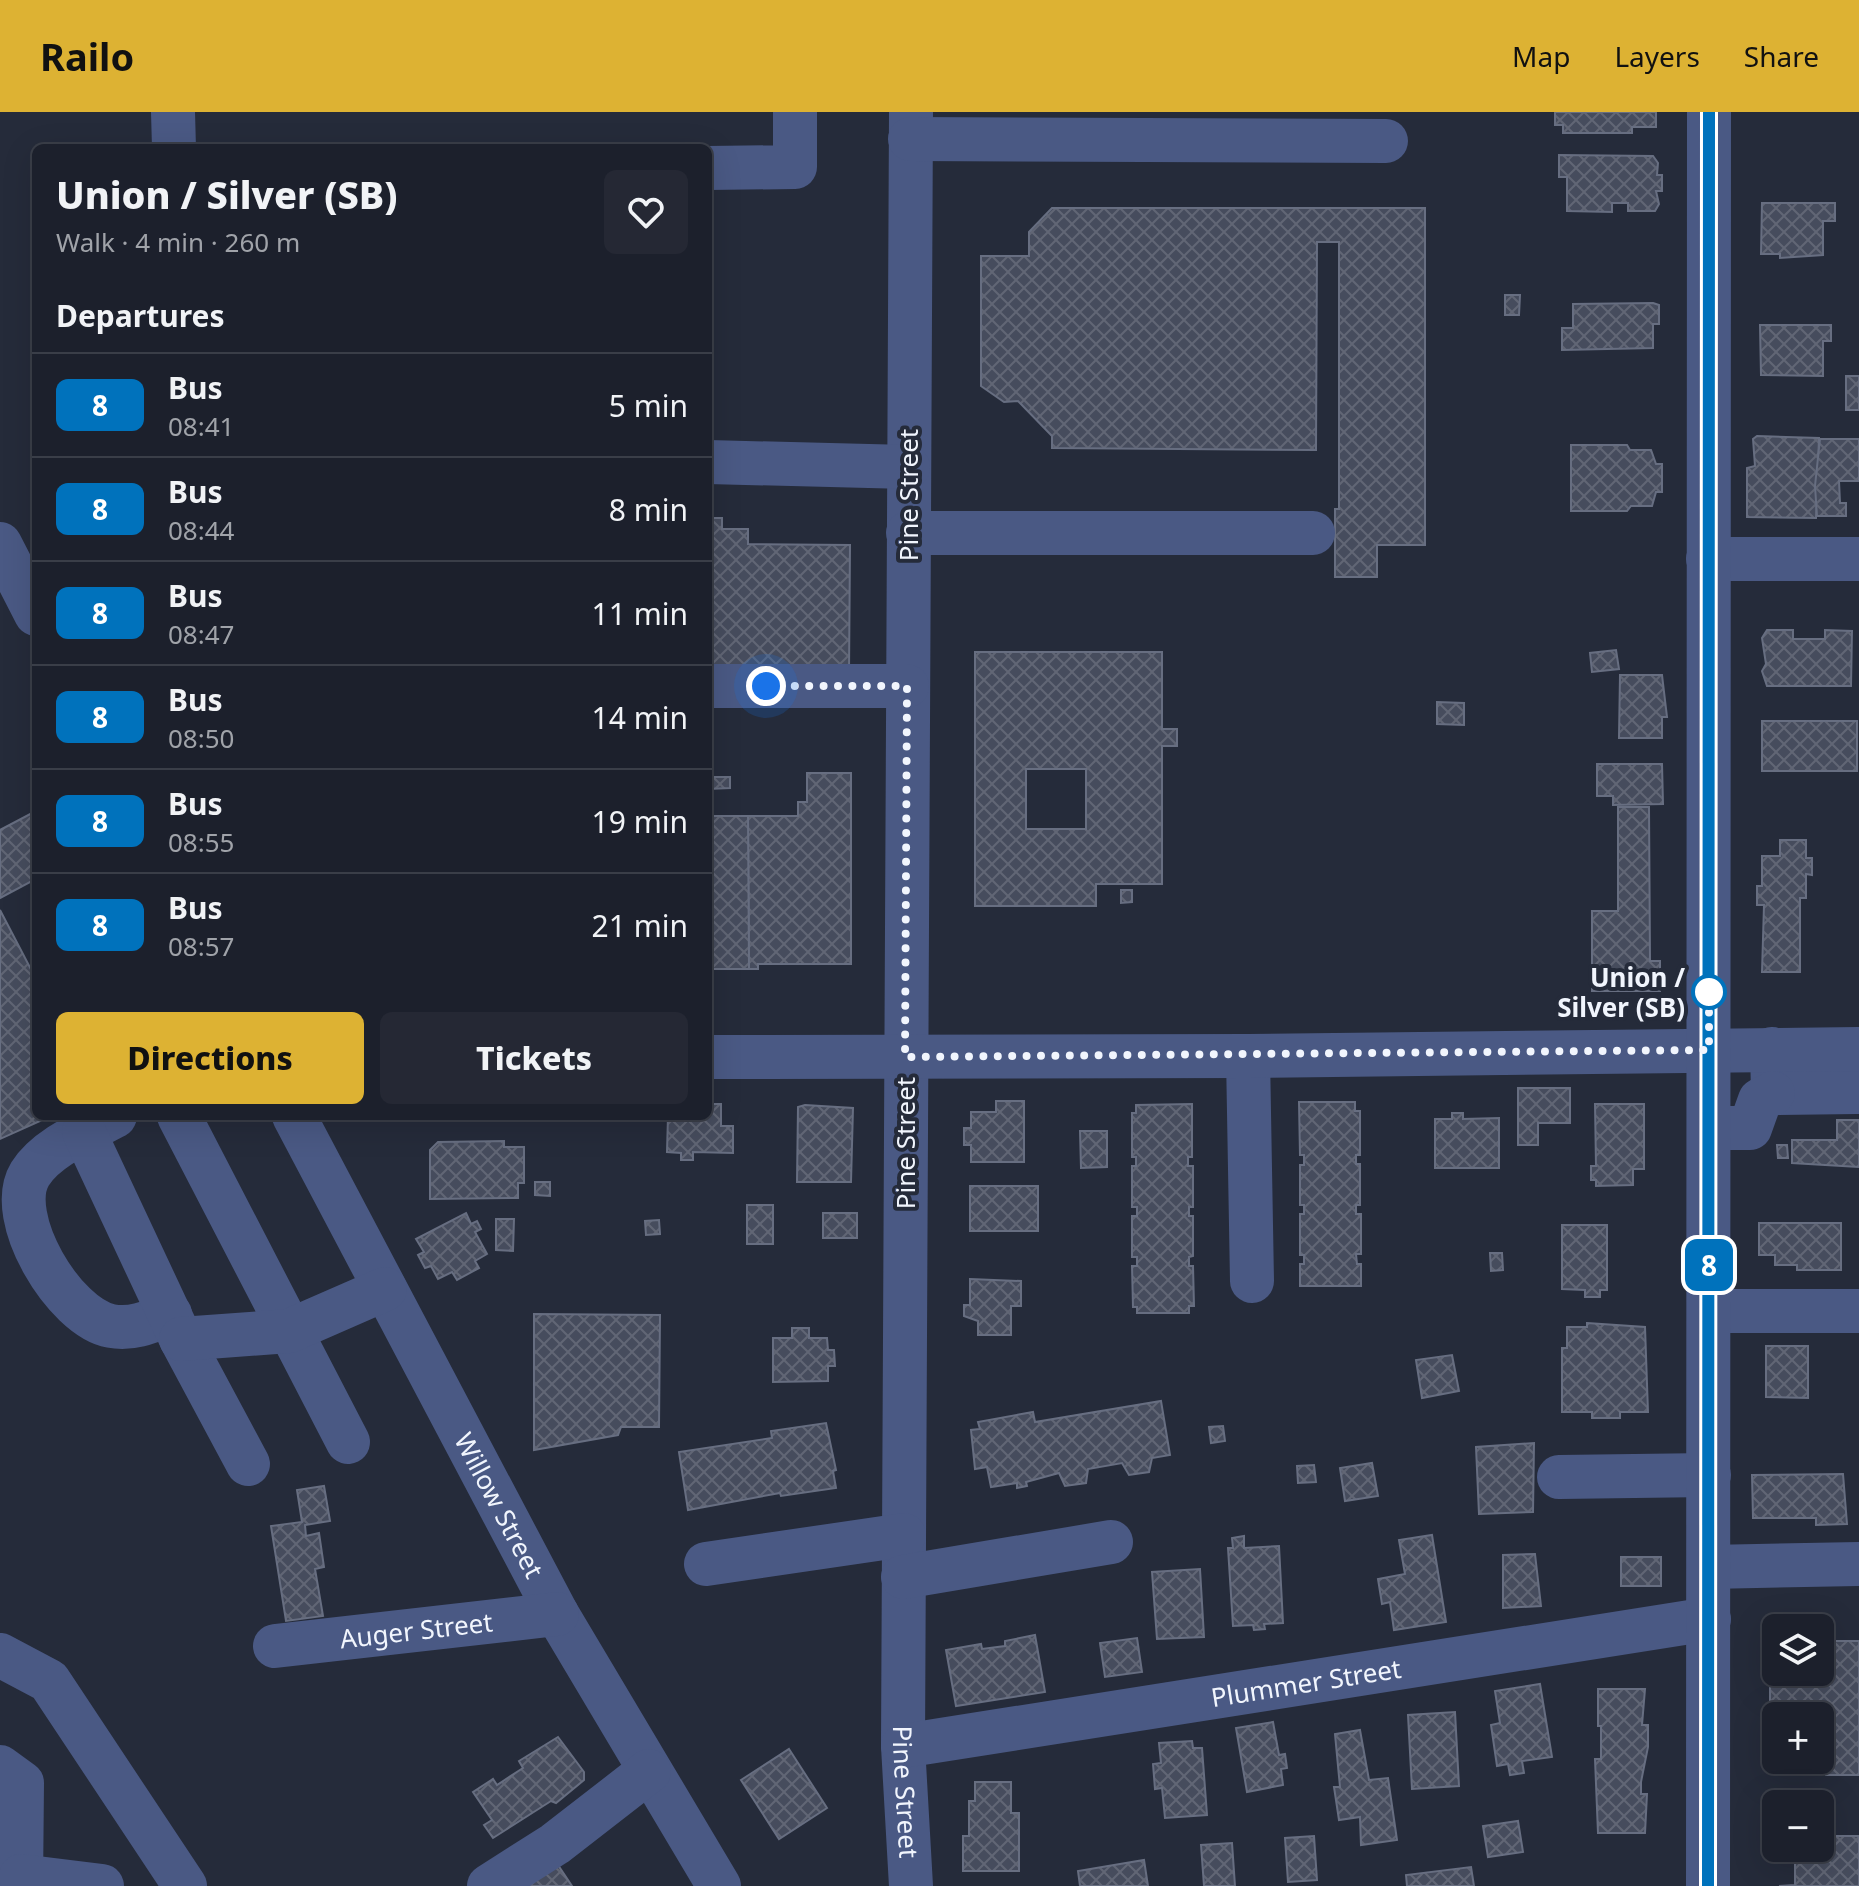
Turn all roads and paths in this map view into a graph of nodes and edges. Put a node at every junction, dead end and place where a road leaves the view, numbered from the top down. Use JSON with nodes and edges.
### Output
{"nodes":[{"id":1,"x":173,"y":112,"type":"edge"},
{"id":2,"x":795,"y":112,"type":"edge"},
{"id":3,"x":1709,"y":112,"type":"edge"},
{"id":4,"x":910,"y":126,"type":"edge"},
{"id":5,"x":1386,"y":141,"type":"dead end"},
{"id":6,"x":174,"y":144,"type":"edge"},
{"id":7,"x":712,"y":168,"type":"edge"},
{"id":8,"x":712,"y":462,"type":"edge"},
{"id":9,"x":908,"y":467,"type":"junction"},
{"id":10,"x":908,"y":533,"type":"junction"},
{"id":11,"x":1313,"y":533,"type":"dead end"},
{"id":12,"x":0,"y":544,"type":"edge"},
{"id":13,"x":1708,"y":559,"type":"junction"},
{"id":14,"x":1859,"y":559,"type":"edge"},
{"id":15,"x":32,"y":606,"type":"edge"},
{"id":16,"x":712,"y":686,"type":"edge"},
{"id":17,"x":907,"y":686,"type":"junction"},
{"id":18,"x":1772,"y":1049,"type":"junction"},
{"id":19,"x":1859,"y":1049,"type":"edge"},
{"id":20,"x":1709,"y":1050,"type":"junction"},
{"id":21,"x":1248,"y":1056,"type":"junction"},
{"id":22,"x":712,"y":1057,"type":"edge"},
{"id":23,"x":905,"y":1057,"type":"junction"},
{"id":24,"x":1859,"y":1061,"type":"edge"},
{"id":25,"x":1773,"y":1093,"type":"junction"},
{"id":26,"x":181,"y":1120,"type":"edge"},
{"id":27,"x":296,"y":1120,"type":"edge"},
{"id":28,"x":100,"y":1124,"type":"edge"},
{"id":29,"x":1709,"y":1128,"type":"junction"},
{"id":30,"x":11,"y":1188,"type":"edge"},
{"id":31,"x":1252,"y":1281,"type":"dead end"},
{"id":32,"x":385,"y":1289,"type":"junction"},
{"id":33,"x":1710,"y":1311,"type":"junction"},
{"id":34,"x":1859,"y":1311,"type":"edge"},
{"id":35,"x":175,"y":1327,"type":"junction"},
{"id":36,"x":289,"y":1331,"type":"junction"},
{"id":37,"x":348,"y":1442,"type":"dead end"},
{"id":38,"x":248,"y":1464,"type":"dead end"},
{"id":39,"x":1709,"y":1475,"type":"junction"},
{"id":40,"x":1559,"y":1477,"type":"dead end"},
{"id":41,"x":904,"y":1535,"type":"junction"},
{"id":42,"x":1111,"y":1542,"type":"dead end"},
{"id":43,"x":706,"y":1564,"type":"dead end"},
{"id":44,"x":1859,"y":1564,"type":"edge"},
{"id":45,"x":1709,"y":1567,"type":"junction"},
{"id":46,"x":903,"y":1577,"type":"junction"},
{"id":47,"x":557,"y":1614,"type":"junction"},
{"id":48,"x":1709,"y":1619,"type":"junction"},
{"id":49,"x":275,"y":1646,"type":"dead end"},
{"id":50,"x":0,"y":1655,"type":"edge"},
{"id":51,"x":903,"y":1746,"type":"junction"},
{"id":52,"x":0,"y":1767,"type":"edge"},
{"id":53,"x":649,"y":1771,"type":"junction"},
{"id":54,"x":21,"y":1881,"type":"edge"},
{"id":55,"x":710,"y":1883,"type":"edge"},
{"id":56,"x":910,"y":1884,"type":"edge"},
{"id":57,"x":102,"y":1886,"type":"edge"},
{"id":58,"x":185,"y":1886,"type":"edge"},
{"id":59,"x":489,"y":1886,"type":"edge"},
{"id":60,"x":1708,"y":1886,"type":"edge"}],
"edges":[{"from":1,"to":6,"type":"street"},
{"from":2,"to":7,"type":"street"},
{"from":3,"to":13,"type":"street"},
{"from":4,"to":5,"type":"street"},
{"from":4,"to":9,"type":"street","name":"Pine Street"},
{"from":8,"to":9,"type":"street"},
{"from":9,"to":10,"type":"street","name":"Pine Street"},
{"from":10,"to":11,"type":"street"},
{"from":10,"to":17,"type":"street","name":"Pine Street"},
{"from":12,"to":15,"type":"street"},
{"from":13,"to":14,"type":"street"},
{"from":13,"to":20,"type":"street"},
{"from":16,"to":17,"type":"street"},
{"from":17,"to":23,"type":"street","name":"Pine Street"},
{"from":18,"to":19,"type":"street"},
{"from":18,"to":20,"type":"street"},
{"from":18,"to":25,"type":"street"},
{"from":20,"to":21,"type":"street"},
{"from":20,"to":29,"type":"street"},
{"from":21,"to":23,"type":"street"},
{"from":21,"to":31,"type":"street"},
{"from":22,"to":23,"type":"street"},
{"from":23,"to":41,"type":"street","name":"Pine Street"},
{"from":24,"to":25,"type":"street"},
{"from":25,"to":29,"type":"street"},
{"from":26,"to":36,"type":"street"},
{"from":27,"to":32,"type":"street","name":"Willow Street"},
{"from":28,"to":30,"type":"street"},
{"from":28,"to":35,"type":"street"},
{"from":29,"to":33,"type":"street"},
{"from":30,"to":35,"type":"street"},
{"from":32,"to":36,"type":"street"},
{"from":32,"to":47,"type":"street","name":"Willow Street"},
{"from":33,"to":34,"type":"street"},
{"from":33,"to":39,"type":"street"},
{"from":35,"to":36,"type":"street"},
{"from":35,"to":38,"type":"street"},
{"from":36,"to":37,"type":"street"},
{"from":39,"to":40,"type":"street"},
{"from":39,"to":45,"type":"street"},
{"from":41,"to":43,"type":"street"},
{"from":41,"to":46,"type":"street","name":"Pine Street"},
{"from":42,"to":46,"type":"street"},
{"from":44,"to":45,"type":"street"},
{"from":45,"to":48,"type":"street"},
{"from":46,"to":51,"type":"street","name":"Pine Street"},
{"from":47,"to":49,"type":"street","name":"Auger Street"},
{"from":47,"to":53,"type":"street","name":"Willow Street"},
{"from":48,"to":51,"type":"street","name":"Plummer Street"},
{"from":48,"to":60,"type":"street"},
{"from":50,"to":58,"type":"street"},
{"from":51,"to":56,"type":"street","name":"Pine Street"},
{"from":52,"to":54,"type":"street"},
{"from":53,"to":55,"type":"street","name":"Willow Street"},
{"from":53,"to":59,"type":"street"},
{"from":54,"to":57,"type":"street"}]}
